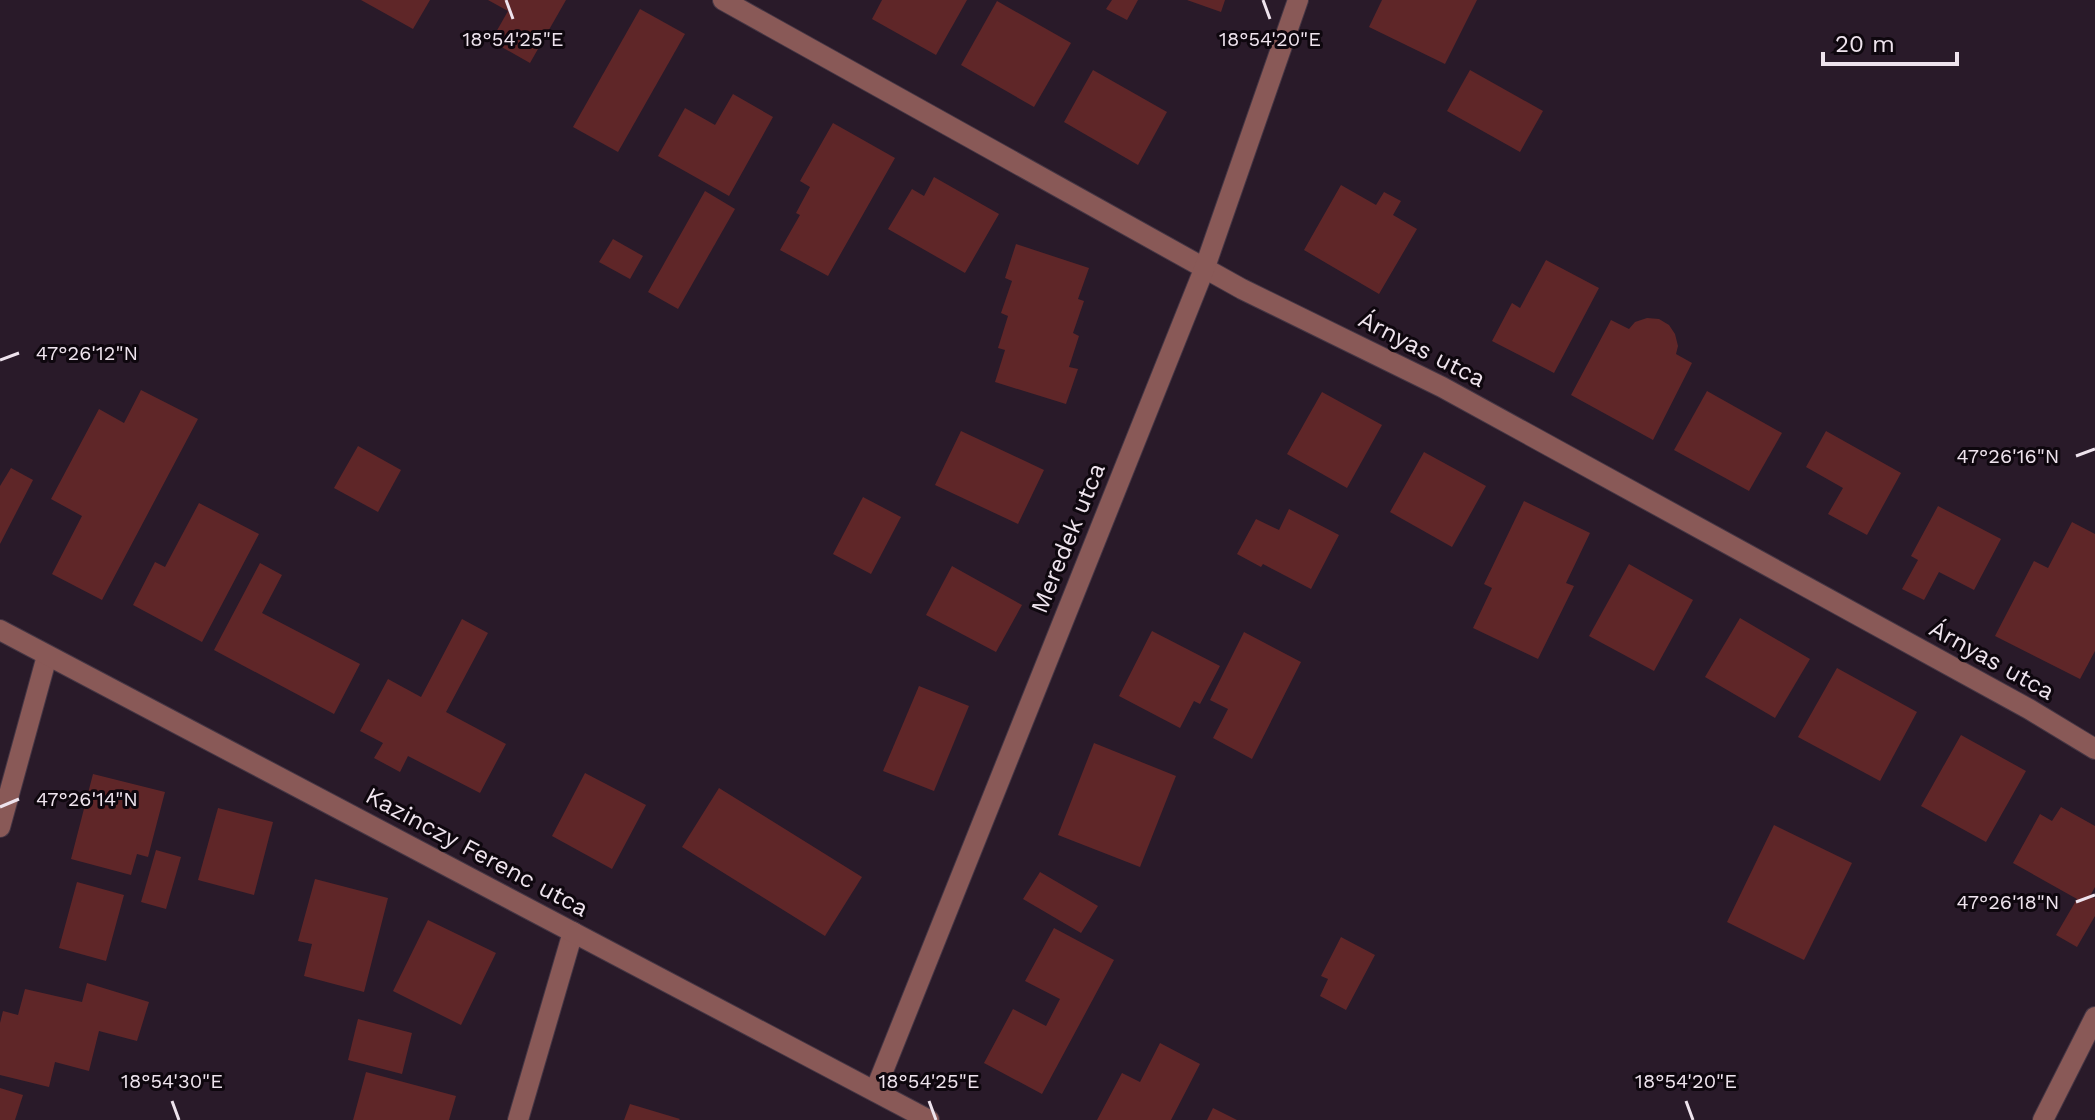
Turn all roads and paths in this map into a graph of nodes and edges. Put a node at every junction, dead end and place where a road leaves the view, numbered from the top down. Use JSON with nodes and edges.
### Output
{"nodes":[{"id":1,"x":723,"y":0,"type":"edge"},
{"id":2,"x":1298,"y":0,"type":"edge"},
{"id":3,"x":1205,"y":267,"type":"junction"},
{"id":4,"x":0,"y":630,"type":"edge"},
{"id":5,"x":47,"y":656,"type":"junction"},
{"id":6,"x":2095,"y":749,"type":"edge"},
{"id":7,"x":0,"y":827,"type":"edge"},
{"id":8,"x":573,"y":932,"type":"junction"},
{"id":9,"x":2095,"y":1017,"type":"edge"},
{"id":10,"x":875,"y":1091,"type":"junction"},
{"id":11,"x":518,"y":1120,"type":"edge"},
{"id":12,"x":929,"y":1120,"type":"edge"},
{"id":13,"x":2043,"y":1120,"type":"edge"}],
"edges":[{"from":1,"to":3,"type":"street","name":"Árnyas utca"},
{"from":2,"to":3,"type":"street","name":"Meredek utca"},
{"from":3,"to":6,"type":"street","name":"Árnyas utca"},
{"from":3,"to":10,"type":"street","name":"Meredek utca"},
{"from":4,"to":5,"type":"street","name":"Kazinczy Ferenc utca"},
{"from":5,"to":7,"type":"street"},
{"from":5,"to":8,"type":"street","name":"Kazinczy Ferenc utca"},
{"from":8,"to":10,"type":"street","name":"Kazinczy Ferenc utca"},
{"from":8,"to":11,"type":"street"},
{"from":9,"to":13,"type":"street"},
{"from":10,"to":12,"type":"street","name":"Kazinczy Ferenc utca"}]}
